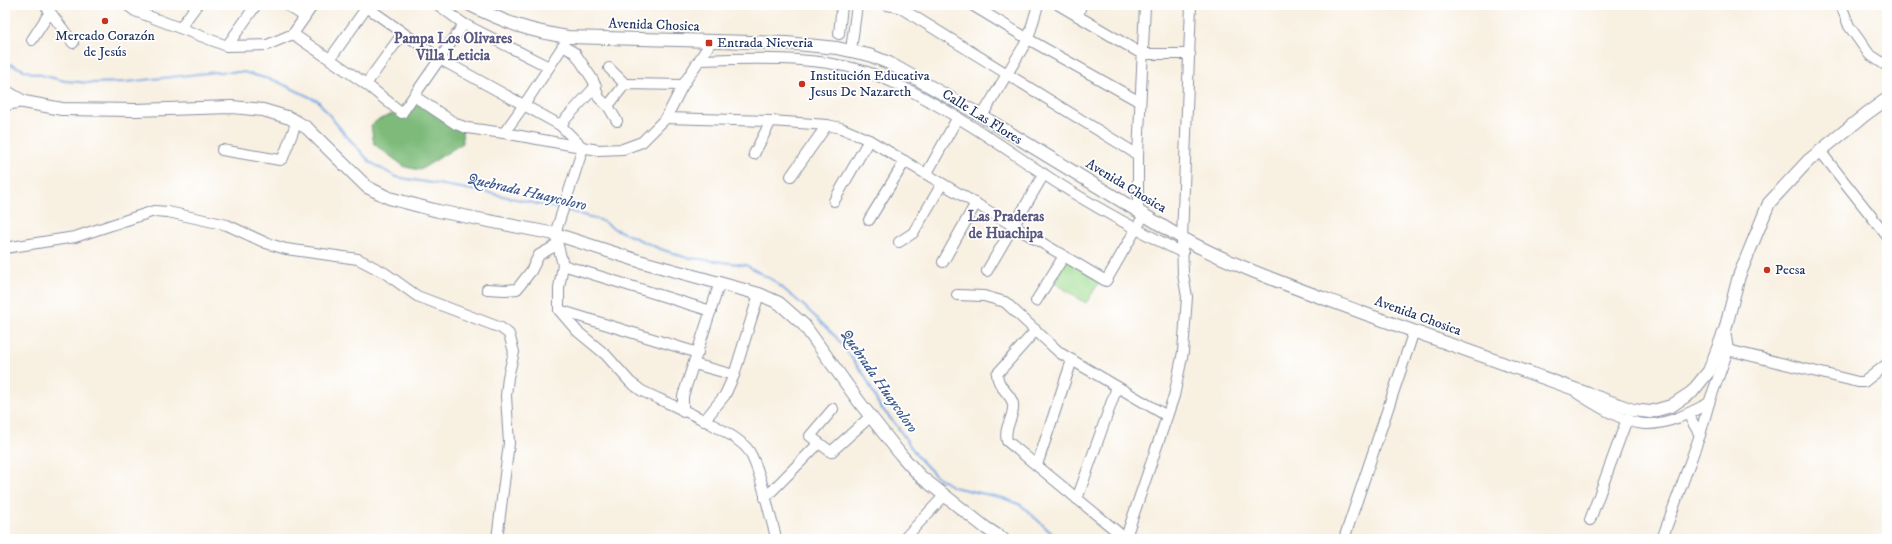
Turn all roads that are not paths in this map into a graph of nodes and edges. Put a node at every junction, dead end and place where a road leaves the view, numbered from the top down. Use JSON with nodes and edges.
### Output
{"nodes":[{"id":1,"x":197,"y":5,"type":"edge"},
{"id":2,"x":256,"y":5,"type":"edge"},
{"id":3,"x":287,"y":5,"type":"edge"},
{"id":4,"x":313,"y":5,"type":"edge"},
{"id":5,"x":438,"y":5,"type":"edge"},
{"id":6,"x":470,"y":5,"type":"edge"},
{"id":7,"x":842,"y":5,"type":"edge"},
{"id":8,"x":857,"y":5,"type":"edge"},
{"id":9,"x":887,"y":5,"type":"edge"},
{"id":10,"x":972,"y":5,"type":"edge"},
{"id":11,"x":1038,"y":5,"type":"edge"},
{"id":12,"x":1058,"y":5,"type":"edge"},
{"id":13,"x":1081,"y":5,"type":"edge"},
{"id":14,"x":1145,"y":5,"type":"edge"},
{"id":15,"x":1191,"y":5,"type":"edge"},
{"id":16,"x":1841,"y":5,"type":"edge"},
{"id":17,"x":365,"y":6,"type":"edge"},
{"id":18,"x":899,"y":6,"type":"edge"},
{"id":19,"x":134,"y":7,"type":"edge"},
{"id":20,"x":48,"y":9,"type":"edge"},
{"id":21,"x":988,"y":10,"type":"edge"},
{"id":22,"x":1078,"y":16,"type":"junction"},
{"id":23,"x":304,"y":17,"type":"junction"},
{"id":24,"x":464,"y":24,"type":"junction"},
{"id":25,"x":180,"y":28,"type":"junction"},
{"id":26,"x":404,"y":33,"type":"junction"},
{"id":27,"x":293,"y":34,"type":"junction"},
{"id":28,"x":839,"y":34,"type":"dead end"},
{"id":29,"x":1028,"y":39,"type":"junction"},
{"id":30,"x":32,"y":40,"type":"dead end"},
{"id":31,"x":711,"y":42,"type":"junction"},
{"id":32,"x":73,"y":43,"type":"dead end"},
{"id":33,"x":227,"y":46,"type":"junction"},
{"id":34,"x":851,"y":50,"type":"junction"},
{"id":35,"x":1142,"y":54,"type":"junction"},
{"id":36,"x":1190,"y":54,"type":"junction"},
{"id":37,"x":330,"y":59,"type":"junction"},
{"id":38,"x":440,"y":59,"type":"junction"},
{"id":39,"x":700,"y":60,"type":"junction"},
{"id":40,"x":1887,"y":66,"type":"edge"},
{"id":41,"x":549,"y":67,"type":"junction"},
{"id":42,"x":609,"y":68,"type":"dead end"},
{"id":43,"x":1007,"y":75,"type":"junction"},
{"id":44,"x":366,"y":84,"type":"junction"},
{"id":45,"x":625,"y":84,"type":"junction"},
{"id":46,"x":683,"y":85,"type":"junction"},
{"id":47,"x":596,"y":86,"type":"junction"},
{"id":48,"x":5,"y":91,"type":"edge"},
{"id":49,"x":414,"y":96,"type":"junction"},
{"id":50,"x":1887,"y":99,"type":"edge"},
{"id":51,"x":24,"y":102,"type":"junction"},
{"id":52,"x":1140,"y":102,"type":"junction"},
{"id":53,"x":5,"y":105,"type":"edge"},
{"id":54,"x":524,"y":105,"type":"junction"},
{"id":55,"x":608,"y":106,"type":"junction"},
{"id":56,"x":982,"y":116,"type":"junction"},
{"id":57,"x":958,"y":117,"type":"junction"},
{"id":58,"x":666,"y":118,"type":"junction"},
{"id":59,"x":297,"y":121,"type":"junction"},
{"id":60,"x":617,"y":121,"type":"dead end"},
{"id":61,"x":771,"y":121,"type":"junction"},
{"id":62,"x":560,"y":125,"type":"junction"},
{"id":63,"x":827,"y":125,"type":"junction"},
{"id":64,"x":504,"y":132,"type":"junction"},
{"id":65,"x":869,"y":140,"type":"junction"},
{"id":66,"x":583,"y":148,"type":"junction"},
{"id":67,"x":222,"y":150,"type":"dead end"},
{"id":68,"x":1820,"y":151,"type":"junction"},
{"id":69,"x":754,"y":154,"type":"dead end"},
{"id":70,"x":1138,"y":155,"type":"junction"},
{"id":71,"x":905,"y":161,"type":"junction"},
{"id":72,"x":927,"y":173,"type":"junction"},
{"id":73,"x":1044,"y":174,"type":"junction"},
{"id":74,"x":791,"y":176,"type":"dead end"},
{"id":75,"x":942,"y":184,"type":"junction"},
{"id":76,"x":834,"y":201,"type":"dead end"},
{"id":77,"x":976,"y":203,"type":"junction"},
{"id":78,"x":1141,"y":213,"type":"junction"},
{"id":79,"x":869,"y":220,"type":"dead end"},
{"id":80,"x":1014,"y":225,"type":"junction"},
{"id":81,"x":1136,"y":229,"type":"junction"},
{"id":82,"x":1887,"y":236,"type":"edge"},
{"id":83,"x":1184,"y":239,"type":"junction"},
{"id":84,"x":556,"y":240,"type":"junction"},
{"id":85,"x":899,"y":242,"type":"dead end"},
{"id":86,"x":5,"y":248,"type":"edge"},
{"id":87,"x":1184,"y":253,"type":"junction"},
{"id":88,"x":1064,"y":256,"type":"junction"},
{"id":89,"x":943,"y":262,"type":"dead end"},
{"id":90,"x":563,"y":265,"type":"junction"},
{"id":91,"x":987,"y":270,"type":"dead end"},
{"id":92,"x":720,"y":282,"type":"junction"},
{"id":93,"x":487,"y":289,"type":"dead end"},
{"id":94,"x":759,"y":294,"type":"junction"},
{"id":95,"x":957,"y":295,"type":"dead end"},
{"id":96,"x":1036,"y":301,"type":"dead end"},
{"id":97,"x":559,"y":310,"type":"junction"},
{"id":98,"x":711,"y":311,"type":"junction"},
{"id":99,"x":1036,"y":330,"type":"junction"},
{"id":100,"x":1725,"y":330,"type":"junction"},
{"id":101,"x":1414,"y":331,"type":"junction"},
{"id":102,"x":1728,"y":350,"type":"junction"},
{"id":103,"x":698,"y":353,"type":"junction"},
{"id":104,"x":1072,"y":360,"type":"junction"},
{"id":105,"x":694,"y":364,"type":"junction"},
{"id":106,"x":1887,"y":364,"type":"edge"},
{"id":107,"x":734,"y":375,"type":"junction"},
{"id":108,"x":1565,"y":386,"type":"junction"},
{"id":109,"x":1117,"y":387,"type":"junction"},
{"id":110,"x":1709,"y":403,"type":"junction"},
{"id":111,"x":833,"y":409,"type":"dead end"},
{"id":112,"x":683,"y":412,"type":"junction"},
{"id":113,"x":1688,"y":414,"type":"junction"},
{"id":114,"x":871,"y":416,"type":"junction"},
{"id":115,"x":1167,"y":416,"type":"junction"},
{"id":116,"x":1626,"y":419,"type":"junction"},
{"id":117,"x":704,"y":421,"type":"junction"},
{"id":118,"x":1700,"y":435,"type":"junction"},
{"id":119,"x":819,"y":443,"type":"junction"},
{"id":120,"x":1037,"y":465,"type":"junction"},
{"id":121,"x":944,"y":496,"type":"junction"},
{"id":122,"x":765,"y":498,"type":"junction"},
{"id":123,"x":1077,"y":499,"type":"junction"},
{"id":124,"x":1590,"y":520,"type":"dead end"},
{"id":125,"x":497,"y":539,"type":"edge"},
{"id":126,"x":774,"y":539,"type":"edge"},
{"id":127,"x":904,"y":539,"type":"edge"},
{"id":128,"x":1003,"y":539,"type":"edge"},
{"id":129,"x":1344,"y":539,"type":"edge"},
{"id":130,"x":1662,"y":539,"type":"edge"}],
"edges":[{"from":1,"to":25,"type":"street"},
{"from":2,"to":33,"type":"street"},
{"from":3,"to":23,"type":"street"},
{"from":4,"to":23,"type":"street"},
{"from":5,"to":24,"type":"street"},
{"from":6,"to":31,"type":"main road","name":"Avenida Chosica"},
{"from":7,"to":28,"type":"street"},
{"from":8,"to":34,"type":"street"},
{"from":9,"to":18,"type":"street"},
{"from":10,"to":21,"type":"street"},
{"from":11,"to":29,"type":"street"},
{"from":12,"to":22,"type":"street"},
{"from":13,"to":22,"type":"street"},
{"from":14,"to":35,"type":"street"},
{"from":15,"to":36,"type":"street"},
{"from":16,"to":40,"type":"street"},
{"from":17,"to":26,"type":"street"},
{"from":17,"to":37,"type":"street"},
{"from":18,"to":43,"type":"street"},
{"from":19,"to":25,"type":"street"},
{"from":20,"to":30,"type":"street"},
{"from":20,"to":32,"type":"street"},
{"from":21,"to":29,"type":"street"},
{"from":22,"to":35,"type":"street"},
{"from":23,"to":27,"type":"street"},
{"from":24,"to":38,"type":"street"},
{"from":24,"to":41,"type":"street"},
{"from":25,"to":33,"type":"street"},
{"from":26,"to":38,"type":"street"},
{"from":26,"to":44,"type":"street"},
{"from":27,"to":33,"type":"street"},
{"from":27,"to":37,"type":"street"},
{"from":29,"to":43,"type":"street"},
{"from":29,"to":52,"type":"street"},
{"from":31,"to":34,"type":"main road","name":"Avenida Chosica"},
{"from":31,"to":39,"type":"street"},
{"from":34,"to":56,"type":"main road","name":"Avenida Chosica"},
{"from":35,"to":36,"type":"street"},
{"from":35,"to":52,"type":"street"},
{"from":36,"to":83,"type":"street"},
{"from":37,"to":44,"type":"street"},
{"from":38,"to":49,"type":"street"},
{"from":38,"to":54,"type":"street"},
{"from":39,"to":46,"type":"street"},
{"from":39,"to":57,"type":"street","name":"Calle Las Flores"},
{"from":41,"to":47,"type":"street"},
{"from":41,"to":54,"type":"street"},
{"from":42,"to":45,"type":"street"},
{"from":43,"to":56,"type":"street"},
{"from":43,"to":70,"type":"street"},
{"from":44,"to":49,"type":"street"},
{"from":45,"to":46,"type":"street"},
{"from":45,"to":55,"type":"street"},
{"from":46,"to":58,"type":"street"},
{"from":47,"to":55,"type":"street"},
{"from":47,"to":62,"type":"street"},
{"from":48,"to":51,"type":"main road"},
{"from":49,"to":64,"type":"street"},
{"from":50,"to":68,"type":"main road","name":"Avenida Chosica"},
{"from":51,"to":53,"type":"street"},
{"from":51,"to":59,"type":"main road"},
{"from":52,"to":70,"type":"street"},
{"from":54,"to":62,"type":"street"},
{"from":54,"to":64,"type":"street"},
{"from":55,"to":60,"type":"street"},
{"from":56,"to":78,"type":"main road","name":"Avenida Chosica"},
{"from":57,"to":72,"type":"street"},
{"from":57,"to":73,"type":"street","name":"Calle Las Flores"},
{"from":58,"to":61,"type":"street"},
{"from":58,"to":66,"type":"street"},
{"from":59,"to":67,"type":"street"},
{"from":59,"to":84,"type":"main road"},
{"from":61,"to":63,"type":"street"},
{"from":61,"to":69,"type":"street"},
{"from":62,"to":66,"type":"street"},
{"from":63,"to":65,"type":"street"},
{"from":63,"to":74,"type":"street"},
{"from":64,"to":66,"type":"street"},
{"from":65,"to":71,"type":"street"},
{"from":65,"to":76,"type":"street"},
{"from":66,"to":84,"type":"street"},
{"from":68,"to":82,"type":"street"},
{"from":68,"to":100,"type":"main road","name":"Avenida Chosica"},
{"from":70,"to":78,"type":"street"},
{"from":71,"to":72,"type":"street"},
{"from":71,"to":79,"type":"street"},
{"from":72,"to":75,"type":"street"},
{"from":73,"to":80,"type":"street"},
{"from":73,"to":81,"type":"street","name":"Calle Las Flores"},
{"from":75,"to":77,"type":"street"},
{"from":75,"to":85,"type":"street"},
{"from":77,"to":80,"type":"street"},
{"from":77,"to":89,"type":"street"},
{"from":78,"to":81,"type":"street"},
{"from":78,"to":83,"type":"main road","name":"Avenida Chosica"},
{"from":80,"to":88,"type":"street"},
{"from":80,"to":91,"type":"street"},
{"from":81,"to":87,"type":"street","name":"Calle Las Flores"},
{"from":81,"to":88,"type":"street"},
{"from":83,"to":87,"type":"street"},
{"from":83,"to":101,"type":"main road","name":"Avenida Chosica"},
{"from":84,"to":90,"type":"street"},
{"from":84,"to":92,"type":"main road"},
{"from":84,"to":93,"type":"street"},
{"from":86,"to":125,"type":"street"},
{"from":87,"to":115,"type":"street"},
{"from":88,"to":96,"type":"street"},
{"from":90,"to":97,"type":"street"},
{"from":90,"to":98,"type":"street"},
{"from":92,"to":94,"type":"main road"},
{"from":92,"to":98,"type":"street"},
{"from":94,"to":107,"type":"street"},
{"from":94,"to":114,"type":"main road"},
{"from":95,"to":99,"type":"street"},
{"from":97,"to":103,"type":"street"},
{"from":97,"to":112,"type":"street"},
{"from":98,"to":103,"type":"street"},
{"from":99,"to":104,"type":"street"},
{"from":99,"to":120,"type":"street"},
{"from":100,"to":102,"type":"street"},
{"from":100,"to":108,"type":"main road","name":"Avenida Chosica"},
{"from":101,"to":108,"type":"main road","name":"Avenida Chosica"},
{"from":101,"to":129,"type":"street"},
{"from":102,"to":106,"type":"street"},
{"from":102,"to":110,"type":"street"},
{"from":103,"to":105,"type":"street"},
{"from":104,"to":109,"type":"street"},
{"from":104,"to":120,"type":"street"},
{"from":105,"to":107,"type":"street"},
{"from":105,"to":112,"type":"street"},
{"from":107,"to":117,"type":"street"},
{"from":108,"to":116,"type":"street"},
{"from":109,"to":115,"type":"street"},
{"from":109,"to":123,"type":"street"},
{"from":110,"to":113,"type":"street"},
{"from":110,"to":118,"type":"street"},
{"from":111,"to":119,"type":"street"},
{"from":112,"to":117,"type":"street"},
{"from":113,"to":116,"type":"street"},
{"from":113,"to":118,"type":"street"},
{"from":114,"to":119,"type":"street"},
{"from":114,"to":121,"type":"main road"},
{"from":115,"to":123,"type":"street"},
{"from":116,"to":124,"type":"street"},
{"from":117,"to":122,"type":"street"},
{"from":118,"to":130,"type":"street"},
{"from":119,"to":122,"type":"street"},
{"from":120,"to":123,"type":"street"},
{"from":121,"to":127,"type":"street"},
{"from":121,"to":128,"type":"main road"},
{"from":122,"to":126,"type":"street"}]}
